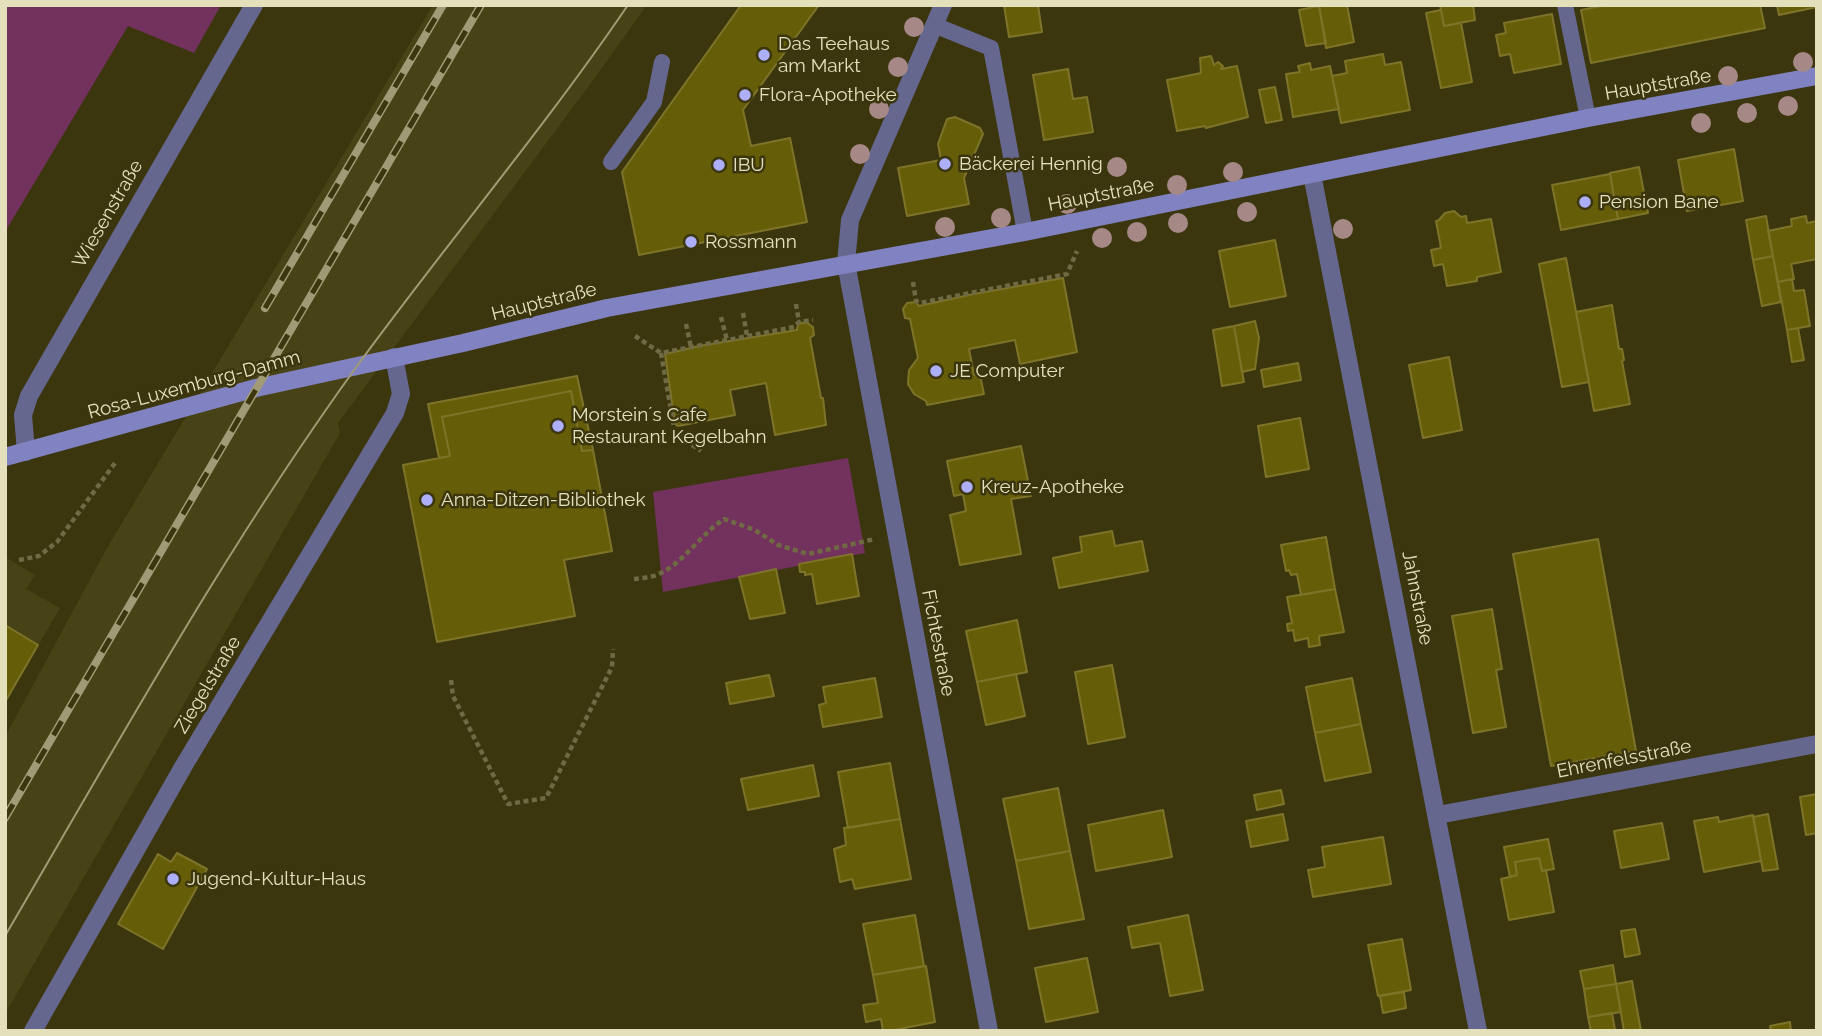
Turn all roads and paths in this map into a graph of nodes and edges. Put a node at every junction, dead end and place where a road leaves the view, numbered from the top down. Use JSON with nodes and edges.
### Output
{"nodes":[{"id":1,"x":254,"y":5,"type":"edge"},
{"id":2,"x":943,"y":5,"type":"edge"},
{"id":3,"x":1565,"y":5,"type":"edge"},
{"id":4,"x":934,"y":25,"type":"junction"},
{"id":5,"x":662,"y":62,"type":"dead end"},
{"id":6,"x":1817,"y":76,"type":"edge"},
{"id":7,"x":1588,"y":118,"type":"junction"},
{"id":8,"x":611,"y":162,"type":"dead end"},
{"id":9,"x":1312,"y":174,"type":"junction"},
{"id":10,"x":1025,"y":232,"type":"junction"},
{"id":11,"x":1077,"y":251,"type":"dead end"},
{"id":12,"x":846,"y":263,"type":"junction"},
{"id":13,"x":913,"y":282,"type":"dead end"},
{"id":14,"x":796,"y":304,"type":"dead end"},
{"id":15,"x":743,"y":313,"type":"dead end"},
{"id":16,"x":721,"y":317,"type":"dead end"},
{"id":17,"x":813,"y":320,"type":"dead end"},
{"id":18,"x":799,"y":322,"type":"junction"},
{"id":19,"x":687,"y":324,"type":"dead end"},
{"id":20,"x":635,"y":336,"type":"dead end"},
{"id":21,"x":747,"y":336,"type":"junction"},
{"id":22,"x":727,"y":340,"type":"junction"},
{"id":23,"x":691,"y":347,"type":"junction"},
{"id":24,"x":661,"y":353,"type":"junction"},
{"id":25,"x":394,"y":357,"type":"junction"},
{"id":26,"x":701,"y":451,"type":"dead end"},
{"id":27,"x":26,"y":452,"type":"junction"},
{"id":28,"x":5,"y":457,"type":"edge"},
{"id":29,"x":115,"y":463,"type":"dead end"},
{"id":30,"x":896,"y":536,"type":"junction"},
{"id":31,"x":19,"y":560,"type":"dead end"},
{"id":32,"x":634,"y":579,"type":"dead end"},
{"id":33,"x":613,"y":649,"type":"dead end"},
{"id":34,"x":452,"y":680,"type":"dead end"},
{"id":35,"x":1817,"y":744,"type":"edge"},
{"id":36,"x":1438,"y":815,"type":"junction"},
{"id":37,"x":33,"y":1031,"type":"edge"},
{"id":38,"x":989,"y":1031,"type":"edge"},
{"id":39,"x":1478,"y":1031,"type":"edge"}],
"edges":[{"from":1,"to":27,"type":"street","name":"Wiesenstraße"},
{"from":2,"to":4,"type":"street","name":"Fichtestraße"},
{"from":3,"to":7,"type":"lane"},
{"from":4,"to":10,"type":"lane"},
{"from":4,"to":12,"type":"street","name":"Fichtestraße"},
{"from":5,"to":8,"type":"lane"},
{"from":6,"to":7,"type":"main road","name":"Hauptstraße"},
{"from":7,"to":9,"type":"main road","name":"Hauptstraße"},
{"from":9,"to":10,"type":"main road","name":"Hauptstraße"},
{"from":9,"to":36,"type":"street","name":"Jahnstraße"},
{"from":10,"to":12,"type":"main road","name":"Hauptstraße"},
{"from":11,"to":13,"type":"path"},
{"from":12,"to":25,"type":"main road","name":"Hauptstraße"},
{"from":12,"to":30,"type":"street","name":"Fichtestraße"},
{"from":14,"to":18,"type":"path"},
{"from":15,"to":21,"type":"path"},
{"from":16,"to":22,"type":"path"},
{"from":17,"to":18,"type":"path"},
{"from":18,"to":21,"type":"path"},
{"from":19,"to":23,"type":"path"},
{"from":20,"to":24,"type":"path"},
{"from":21,"to":22,"type":"path"},
{"from":22,"to":23,"type":"path"},
{"from":23,"to":24,"type":"path"},
{"from":24,"to":26,"type":"path"},
{"from":25,"to":27,"type":"main road","name":"Rosa-Luxemburg-Damm"},
{"from":25,"to":37,"type":"street","name":"Ziegelstraße"},
{"from":27,"to":28,"type":"main road","name":"Rosa-Luxemburg-Damm"},
{"from":29,"to":31,"type":"path"},
{"from":30,"to":32,"type":"path"},
{"from":30,"to":38,"type":"street","name":"Fichtestraße"},
{"from":33,"to":34,"type":"path"},
{"from":35,"to":36,"type":"street","name":"Ehrenfelsstraße"},
{"from":36,"to":39,"type":"street","name":"Jahnstraße"}]}
